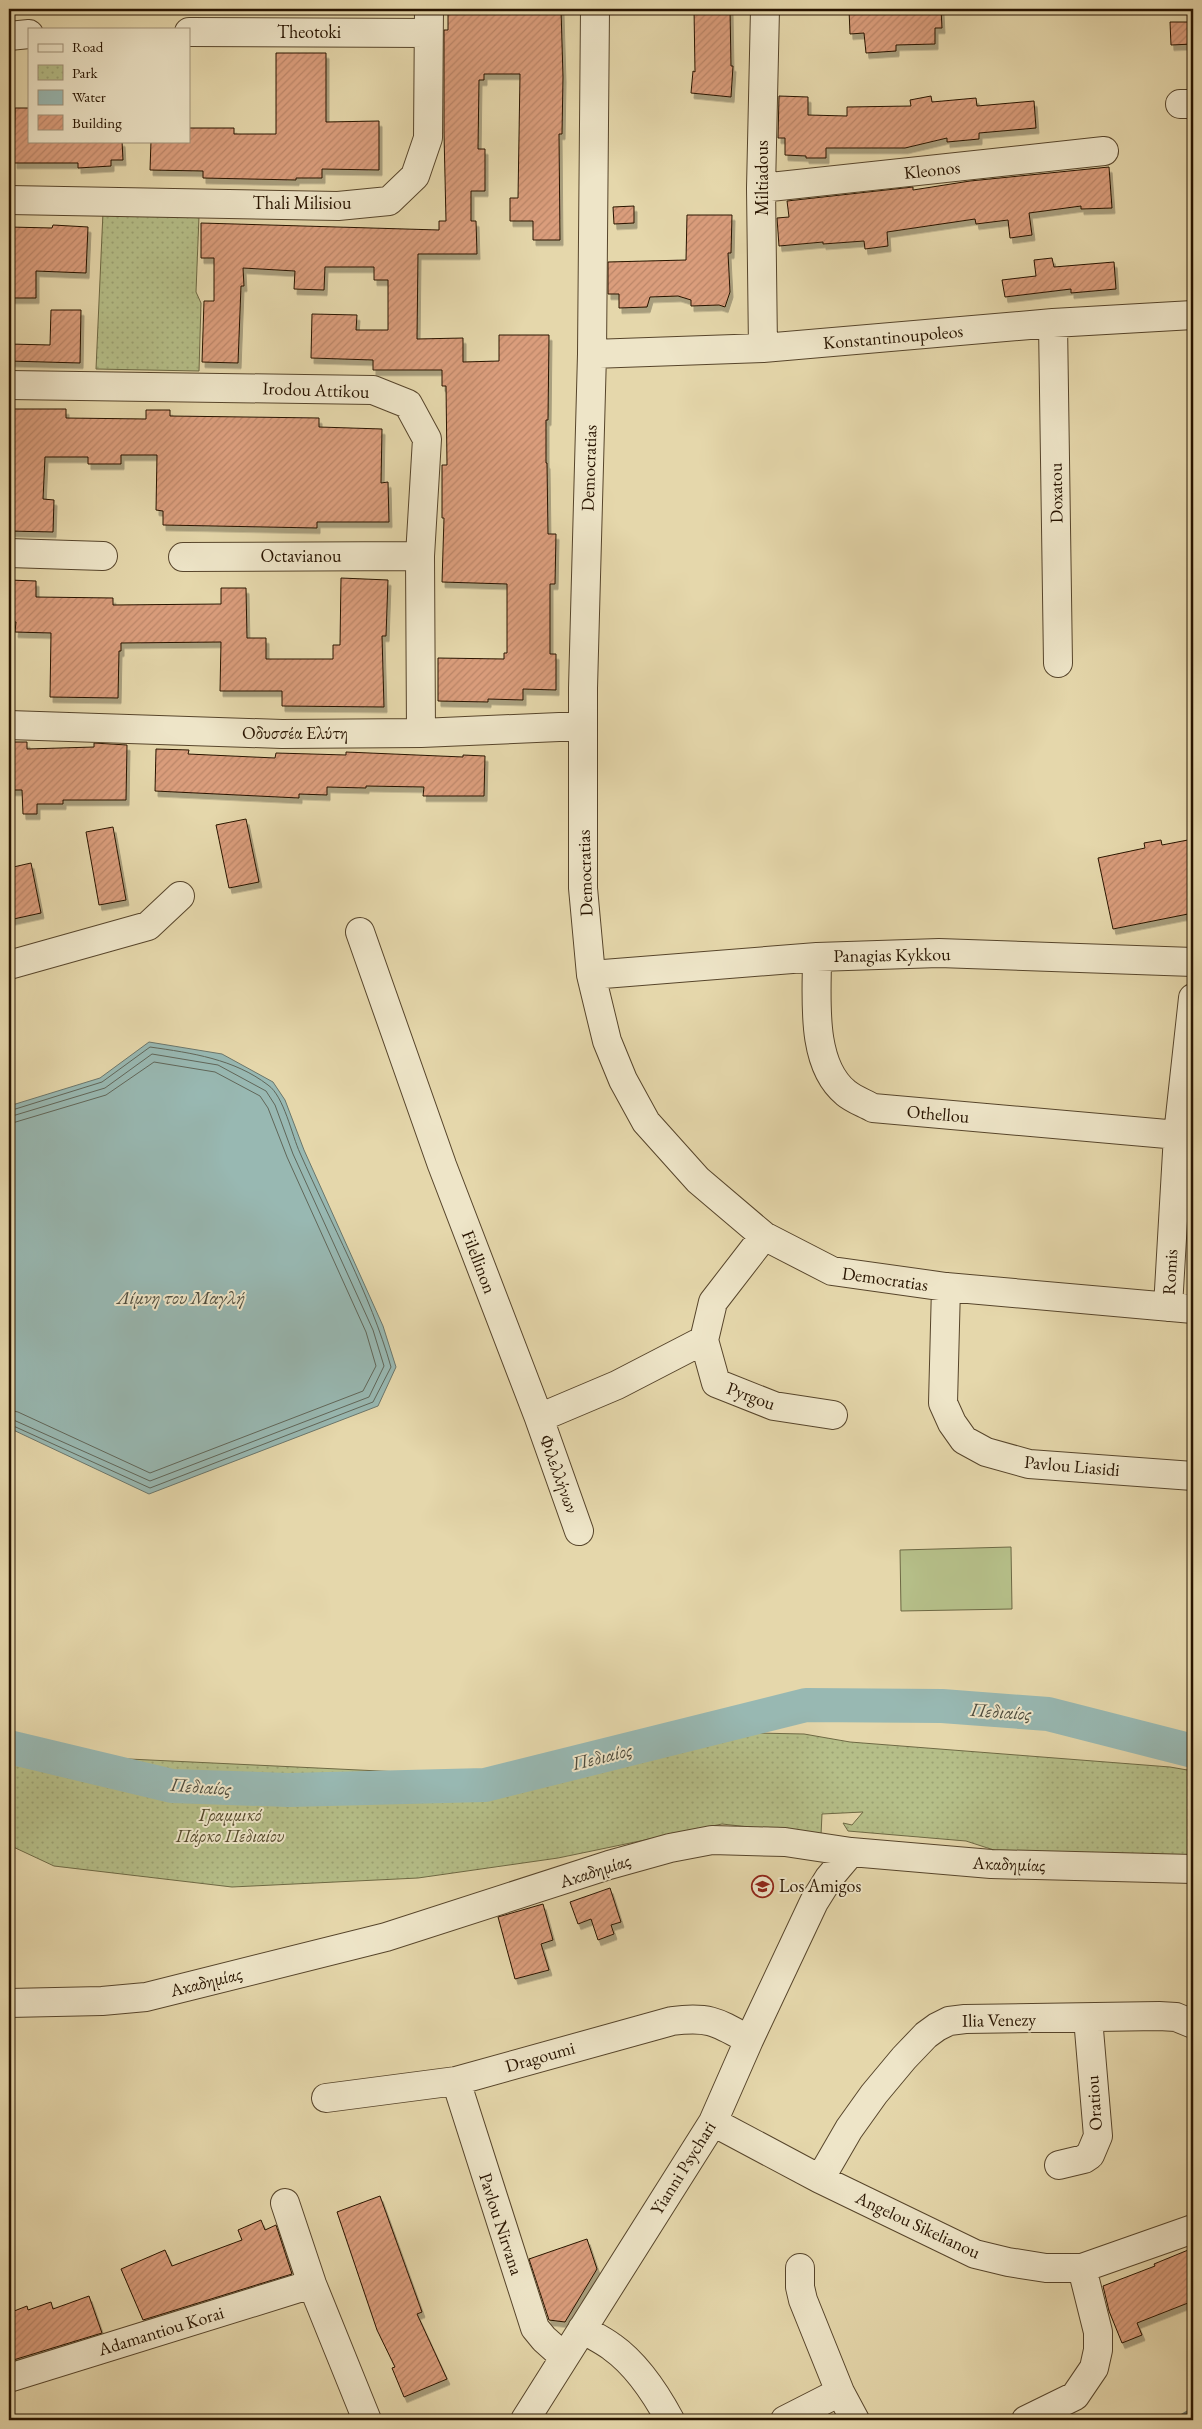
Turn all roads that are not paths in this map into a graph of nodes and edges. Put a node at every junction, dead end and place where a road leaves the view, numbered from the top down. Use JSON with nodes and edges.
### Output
{"nodes":[{"id":1,"x":596,"y":9,"type":"edge"},
{"id":2,"x":765,"y":9,"type":"edge"},
{"id":3,"x":428,"y":21,"type":"edge"},
{"id":4,"x":190,"y":32,"type":"edge"},
{"id":5,"x":28,"y":34,"type":"edge"},
{"id":6,"x":9,"y":36,"type":"edge"},
{"id":7,"x":1104,"y":152,"type":"dead end"},
{"id":8,"x":761,"y":188,"type":"junction"},
{"id":9,"x":9,"y":200,"type":"edge"},
{"id":10,"x":1193,"y":315,"type":"edge"},
{"id":11,"x":1053,"y":324,"type":"junction"},
{"id":12,"x":763,"y":348,"type":"junction"},
{"id":13,"x":592,"y":354,"type":"junction"},
{"id":14,"x":9,"y":386,"type":"edge"},
{"id":15,"x":9,"y":553,"type":"edge"},
{"id":16,"x":103,"y":556,"type":"dead end"},
{"id":17,"x":420,"y":556,"type":"junction"},
{"id":18,"x":183,"y":557,"type":"dead end"},
{"id":19,"x":1058,"y":664,"type":"dead end"},
{"id":20,"x":9,"y":725,"type":"edge"},
{"id":21,"x":582,"y":726,"type":"junction"},
{"id":22,"x":421,"y":733,"type":"junction"},
{"id":23,"x":180,"y":896,"type":"dead end"},
{"id":24,"x":360,"y":932,"type":"dead end"},
{"id":25,"x":817,"y":957,"type":"junction"},
{"id":26,"x":1193,"y":962,"type":"edge"},
{"id":27,"x":9,"y":964,"type":"edge"},
{"id":28,"x":591,"y":975,"type":"junction"},
{"id":29,"x":1193,"y":998,"type":"edge"},
{"id":30,"x":1178,"y":1135,"type":"junction"},
{"id":31,"x":764,"y":1236,"type":"junction"},
{"id":32,"x":946,"y":1287,"type":"junction"},
{"id":33,"x":1181,"y":1308,"type":"edge"},
{"id":34,"x":704,"y":1340,"type":"junction"},
{"id":35,"x":833,"y":1415,"type":"dead end"},
{"id":36,"x":539,"y":1418,"type":"junction"},
{"id":37,"x":1193,"y":1476,"type":"edge"},
{"id":38,"x":579,"y":1531,"type":"dead end"},
{"id":39,"x":811,"y":1845,"type":"junction"},
{"id":40,"x":851,"y":1852,"type":"junction"},
{"id":41,"x":1193,"y":1869,"type":"edge"},
{"id":42,"x":814,"y":1902,"type":"junction"},
{"id":43,"x":9,"y":2003,"type":"edge"},
{"id":44,"x":1088,"y":2018,"type":"junction"},
{"id":45,"x":1193,"y":2024,"type":"edge"},
{"id":46,"x":748,"y":2040,"type":"junction"},
{"id":47,"x":456,"y":2081,"type":"junction"},
{"id":48,"x":326,"y":2098,"type":"dead end"},
{"id":49,"x":712,"y":2122,"type":"junction"},
{"id":50,"x":1059,"y":2165,"type":"dead end"},
{"id":51,"x":820,"y":2178,"type":"junction"},
{"id":52,"x":285,"y":2203,"type":"dead end"},
{"id":53,"x":1193,"y":2229,"type":"edge"},
{"id":54,"x":800,"y":2268,"type":"dead end"},
{"id":55,"x":1082,"y":2268,"type":"junction"},
{"id":56,"x":312,"y":2284,"type":"junction"},
{"id":57,"x":582,"y":2329,"type":"junction"},
{"id":58,"x":564,"y":2356,"type":"junction"},
{"id":59,"x":9,"y":2378,"type":"edge"},
{"id":60,"x":840,"y":2392,"type":"junction"},
{"id":61,"x":366,"y":2420,"type":"edge"},
{"id":62,"x":524,"y":2420,"type":"edge"},
{"id":63,"x":670,"y":2420,"type":"edge"},
{"id":64,"x":785,"y":2420,"type":"edge"},
{"id":65,"x":855,"y":2420,"type":"edge"},
{"id":66,"x":1026,"y":2420,"type":"edge"}],
"edges":[{"from":1,"to":13,"type":"street","name":"Democratias"},
{"from":2,"to":8,"type":"street","name":"Miltiadous"},
{"from":3,"to":4,"type":"street","name":"Theotoki"},
{"from":3,"to":9,"type":"street","name":"Thali Milisiou"},
{"from":5,"to":6,"type":"street"},
{"from":7,"to":8,"type":"street","name":"Kleonos"},
{"from":8,"to":12,"type":"street","name":"Miltiadous"},
{"from":10,"to":11,"type":"street","name":"Konstantinoupoleos"},
{"from":11,"to":12,"type":"street","name":"Konstantinoupoleos"},
{"from":11,"to":19,"type":"street","name":"Doxatou"},
{"from":12,"to":13,"type":"street","name":"Konstantinoupoleos"},
{"from":13,"to":21,"type":"street","name":"Democratias"},
{"from":14,"to":17,"type":"street","name":"Irodou Attikou"},
{"from":15,"to":16,"type":"street"},
{"from":17,"to":18,"type":"street","name":"Octavianou"},
{"from":17,"to":22,"type":"street","name":"Irodou Attikou"},
{"from":20,"to":22,"type":"street","name":"Οδυσσέα Ελύτη"},
{"from":21,"to":22,"type":"street","name":"Οδυσσέα Ελύτη"},
{"from":21,"to":28,"type":"street","name":"Democratias"},
{"from":23,"to":27,"type":"street"},
{"from":24,"to":36,"type":"street","name":"Filellinon"},
{"from":25,"to":26,"type":"street","name":"Panagias Kykkou"},
{"from":25,"to":28,"type":"street","name":"Panagias Kykkou"},
{"from":25,"to":30,"type":"street","name":"Othellou"},
{"from":28,"to":31,"type":"street","name":"Democratias"},
{"from":29,"to":30,"type":"street","name":"Romis"},
{"from":30,"to":33,"type":"street","name":"Romis"},
{"from":31,"to":32,"type":"street","name":"Democratias"},
{"from":31,"to":34,"type":"street","name":"Pyrgou"},
{"from":32,"to":33,"type":"street","name":"Democratias"},
{"from":32,"to":37,"type":"street","name":"Pavlou Liasidi"},
{"from":34,"to":35,"type":"street","name":"Pyrgou"},
{"from":34,"to":36,"type":"street"},
{"from":36,"to":38,"type":"street","name":"Φιλελλήνων"},
{"from":39,"to":40,"type":"street","name":"Ακαδημίας"},
{"from":39,"to":42,"type":"street","name":"Yianni Psychari"},
{"from":39,"to":43,"type":"street","name":"Ακαδημίας"},
{"from":40,"to":41,"type":"street","name":"Ακαδημίας"},
{"from":40,"to":42,"type":"street","name":"Yianni Psychari"},
{"from":42,"to":46,"type":"street","name":"Yianni Psychari"},
{"from":44,"to":45,"type":"street","name":"Ilia Venezy"},
{"from":44,"to":50,"type":"street","name":"Oratiou"},
{"from":44,"to":51,"type":"street","name":"Ilia Venezy"},
{"from":46,"to":47,"type":"street","name":"Dragoumi"},
{"from":46,"to":49,"type":"street","name":"Yianni Psychari"},
{"from":47,"to":48,"type":"street","name":"Dragoumi"},
{"from":47,"to":58,"type":"street","name":"Pavlou Nirvana"},
{"from":49,"to":51,"type":"street","name":"Angelou Sikelianou"},
{"from":49,"to":57,"type":"street","name":"Yianni Psychari"},
{"from":51,"to":55,"type":"street","name":"Angelou Sikelianou"},
{"from":52,"to":56,"type":"street"},
{"from":53,"to":55,"type":"street","name":"Angelou Sikelianou"},
{"from":54,"to":60,"type":"street"},
{"from":55,"to":66,"type":"street"},
{"from":56,"to":59,"type":"street","name":"Adamantiou Korai"},
{"from":56,"to":61,"type":"street"},
{"from":57,"to":58,"type":"street","name":"Yianni Psychari"},
{"from":57,"to":63,"type":"street"},
{"from":58,"to":62,"type":"street","name":"Yianni Psychari"},
{"from":60,"to":64,"type":"street"},
{"from":60,"to":65,"type":"street"}]}
